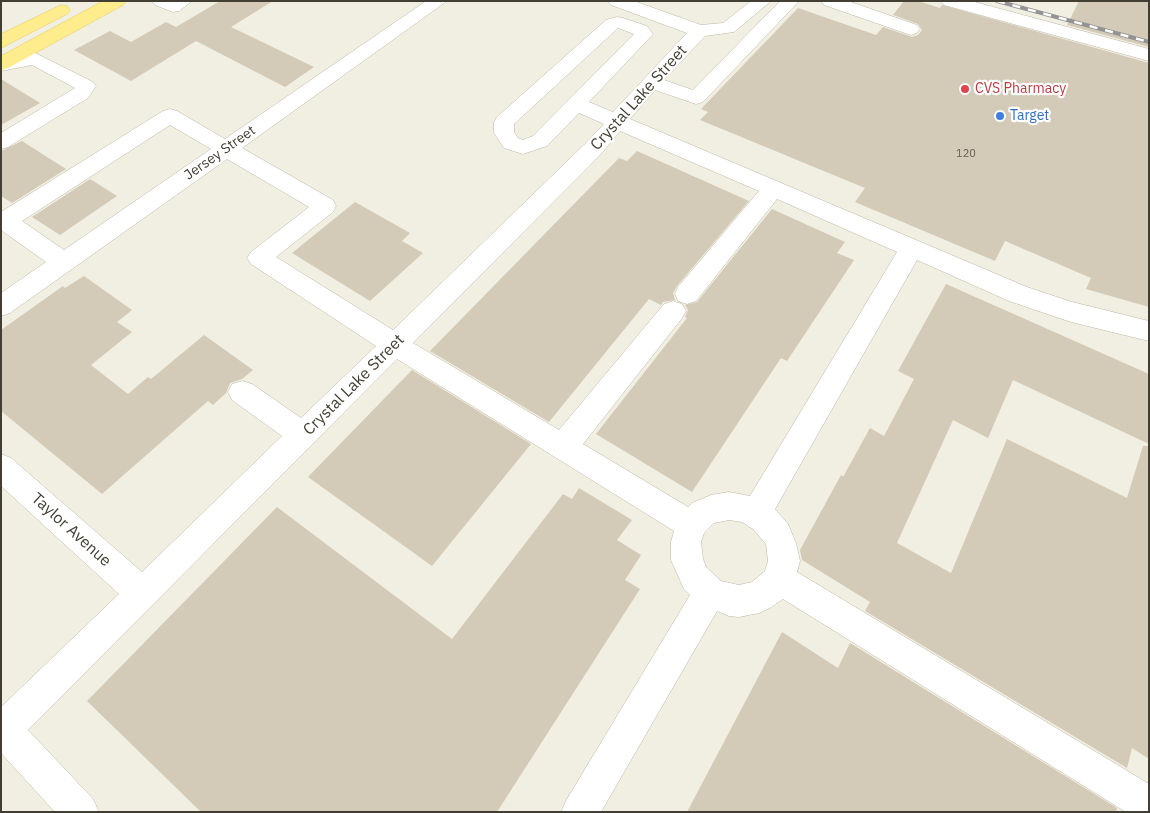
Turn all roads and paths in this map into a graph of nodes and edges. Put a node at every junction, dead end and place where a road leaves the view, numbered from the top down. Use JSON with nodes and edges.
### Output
{"nodes":[{"id":1,"x":78,"y":1,"type":"edge"},
{"id":2,"x":117,"y":1,"type":"edge"},
{"id":3,"x":161,"y":1,"type":"edge"},
{"id":4,"x":183,"y":1,"type":"edge"},
{"id":5,"x":438,"y":1,"type":"edge"},
{"id":6,"x":617,"y":1,"type":"edge"},
{"id":7,"x":762,"y":1,"type":"edge"},
{"id":8,"x":790,"y":1,"type":"edge"},
{"id":9,"x":830,"y":1,"type":"edge"},
{"id":10,"x":950,"y":1,"type":"edge"},
{"id":11,"x":641,"y":10,"type":"junction"},
{"id":12,"x":626,"y":24,"type":"junction"},
{"id":13,"x":911,"y":29,"type":"dead end"},
{"id":14,"x":699,"y":32,"type":"junction"},
{"id":15,"x":1,"y":42,"type":"edge"},
{"id":16,"x":1149,"y":55,"type":"edge"},
{"id":17,"x":1,"y":64,"type":"edge"},
{"id":18,"x":651,"y":82,"type":"junction"},
{"id":19,"x":576,"y":104,"type":"junction"},
{"id":20,"x":618,"y":122,"type":"junction"},
{"id":21,"x":1,"y":142,"type":"edge"},
{"id":22,"x":227,"y":148,"type":"junction"},
{"id":23,"x":773,"y":189,"type":"junction"},
{"id":24,"x":912,"y":248,"type":"junction"},
{"id":25,"x":64,"y":262,"type":"junction"},
{"id":26,"x":1,"y":306,"type":"edge"},
{"id":27,"x":1149,"y":331,"type":"edge"},
{"id":28,"x":395,"y":344,"type":"junction"},
{"id":29,"x":242,"y":392,"type":"dead end"},
{"id":30,"x":303,"y":435,"type":"junction"},
{"id":31,"x":563,"y":447,"type":"junction"},
{"id":32,"x":5,"y":478,"type":"edge"},
{"id":33,"x":756,"y":513,"type":"junction"},
{"id":34,"x":691,"y":525,"type":"junction"},
{"id":35,"x":779,"y":579,"type":"junction"},
{"id":36,"x":710,"y":592,"type":"junction"},
{"id":37,"x":142,"y":594,"type":"junction"},
{"id":38,"x":2,"y":731,"type":"edge"},
{"id":39,"x":1149,"y":805,"type":"edge"},
{"id":40,"x":80,"y":812,"type":"edge"},
{"id":41,"x":580,"y":812,"type":"edge"}],
"edges":[{"from":1,"to":15,"type":"main road"},
{"from":2,"to":17,"type":"main road"},
{"from":3,"to":4,"type":"street"},
{"from":5,"to":22,"type":"street","name":"Jersey Street"},
{"from":6,"to":11,"type":"street"},
{"from":7,"to":14,"type":"street"},
{"from":8,"to":18,"type":"street"},
{"from":9,"to":13,"type":"street"},
{"from":10,"to":16,"type":"street"},
{"from":11,"to":12,"type":"street"},
{"from":11,"to":14,"type":"street"},
{"from":12,"to":19,"type":"street"},
{"from":12,"to":19,"type":"street"},
{"from":14,"to":18,"type":"street","name":"Crystal Lake Street"},
{"from":17,"to":21,"type":"street"},
{"from":18,"to":20,"type":"street","name":"Crystal Lake Street"},
{"from":19,"to":20,"type":"street"},
{"from":20,"to":23,"type":"street"},
{"from":20,"to":28,"type":"street","name":"Crystal Lake Street"},
{"from":22,"to":25,"type":"street","name":"Jersey Street"},
{"from":22,"to":25,"type":"street"},
{"from":22,"to":28,"type":"street"},
{"from":23,"to":24,"type":"street"},
{"from":23,"to":31,"type":"street"},
{"from":24,"to":27,"type":"street"},
{"from":24,"to":33,"type":"street"},
{"from":25,"to":26,"type":"street","name":"Jersey Street"},
{"from":28,"to":30,"type":"street","name":"Crystal Lake Street"},
{"from":28,"to":31,"type":"street"},
{"from":29,"to":30,"type":"street"},
{"from":30,"to":37,"type":"street","name":"Crystal Lake Street"},
{"from":31,"to":34,"type":"street"},
{"from":32,"to":37,"type":"street","name":"Taylor Avenue"},
{"from":33,"to":34,"type":"street"},
{"from":33,"to":35,"type":"street"},
{"from":34,"to":36,"type":"street"},
{"from":35,"to":36,"type":"street"},
{"from":35,"to":39,"type":"street"},
{"from":36,"to":41,"type":"street"},
{"from":37,"to":38,"type":"street","name":"Crystal Lake Street"},
{"from":38,"to":40,"type":"street"}]}
